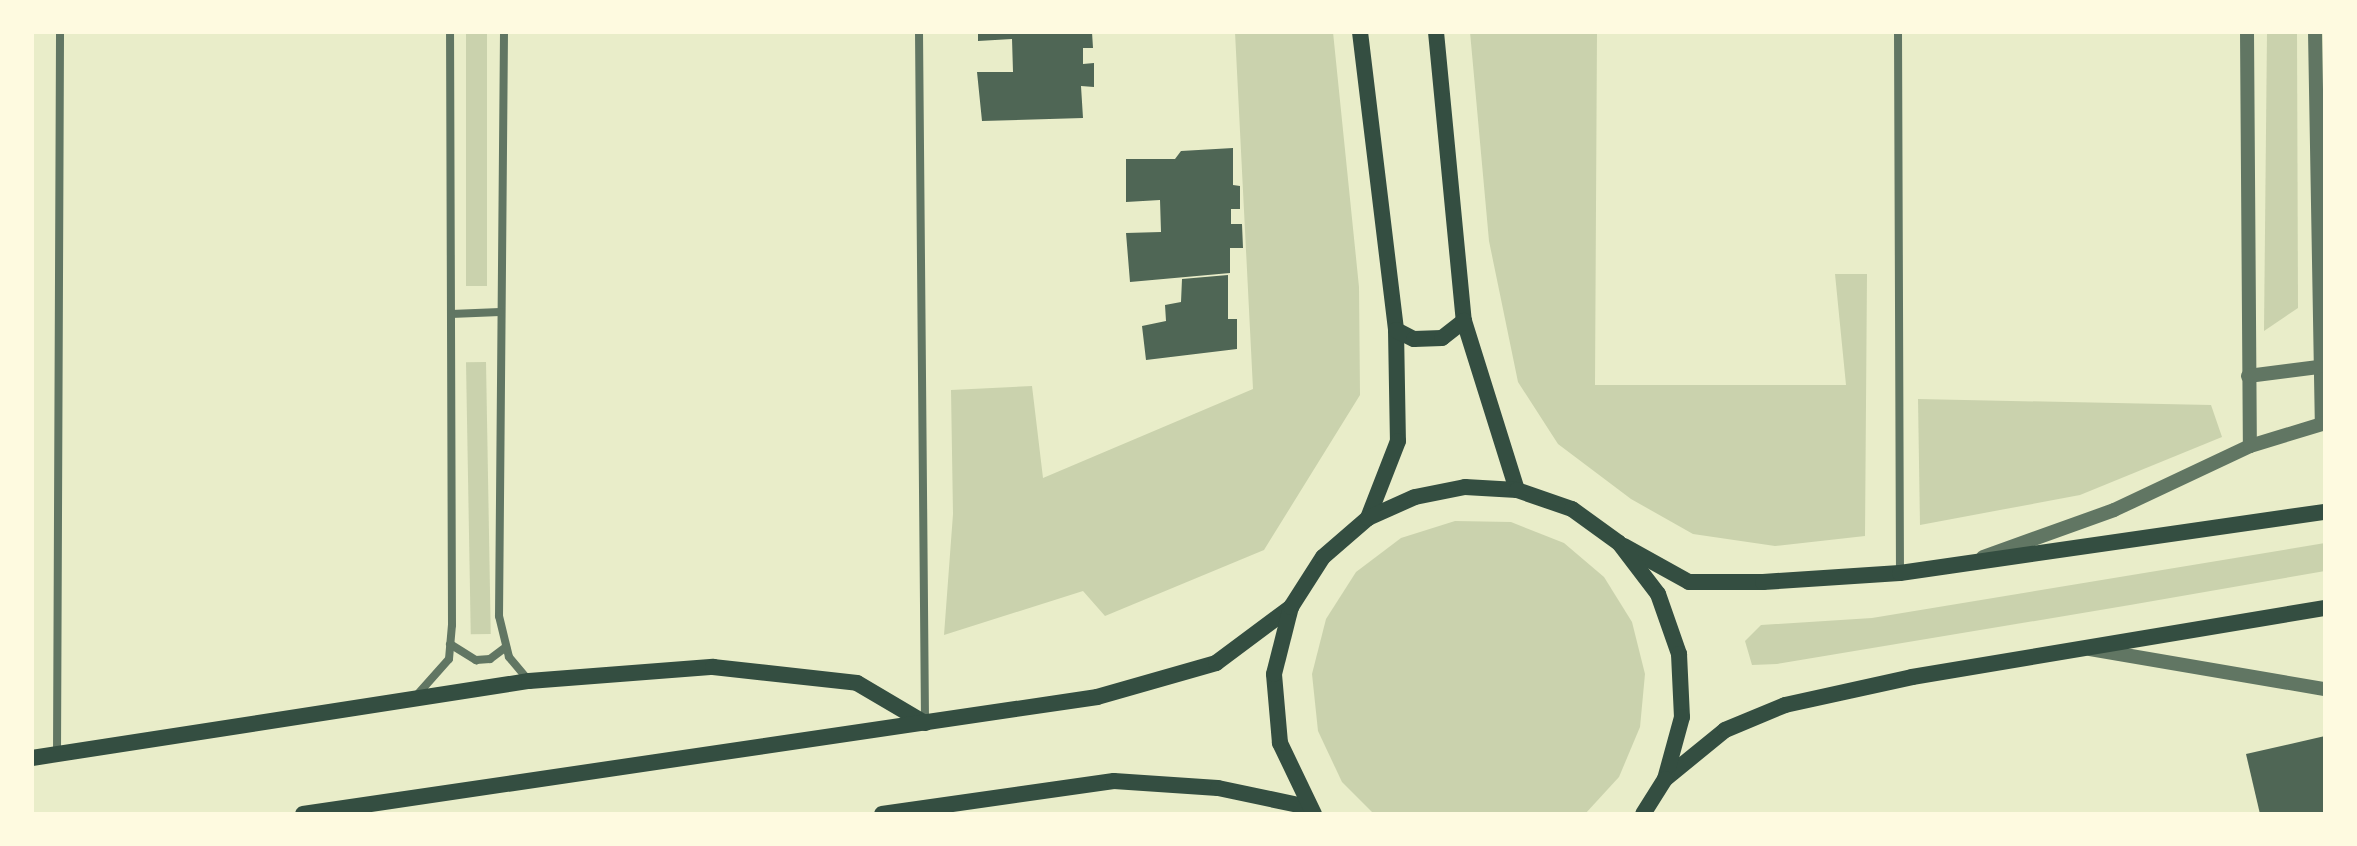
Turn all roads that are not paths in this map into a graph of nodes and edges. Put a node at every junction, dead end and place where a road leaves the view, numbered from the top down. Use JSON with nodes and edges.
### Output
{"nodes":[{"id":1,"x":60,"y":32,"type":"edge"},
{"id":2,"x":450,"y":32,"type":"edge"},
{"id":3,"x":504,"y":32,"type":"edge"},
{"id":4,"x":919,"y":32,"type":"edge"},
{"id":5,"x":1360,"y":32,"type":"edge"},
{"id":6,"x":1436,"y":32,"type":"edge"},
{"id":7,"x":1898,"y":32,"type":"edge"},
{"id":8,"x":2247,"y":32,"type":"edge"},
{"id":9,"x":2315,"y":32,"type":"edge"},
{"id":10,"x":500,"y":312,"type":"junction"},
{"id":11,"x":451,"y":314,"type":"junction"},
{"id":12,"x":1464,"y":321,"type":"junction"},
{"id":13,"x":1396,"y":330,"type":"junction"},
{"id":14,"x":2318,"y":367,"type":"junction"},
{"id":15,"x":2248,"y":376,"type":"junction"},
{"id":16,"x":2324,"y":423,"type":"edge"},
{"id":17,"x":2250,"y":446,"type":"junction"},
{"id":18,"x":1517,"y":490,"type":"junction"},
{"id":19,"x":2325,"y":512,"type":"edge"},
{"id":20,"x":1368,"y":518,"type":"junction"},
{"id":21,"x":1619,"y":543,"type":"junction"},
{"id":22,"x":1965,"y":563,"type":"junction"},
{"id":23,"x":1900,"y":573,"type":"junction"},
{"id":24,"x":1291,"y":607,"type":"junction"},
{"id":25,"x":2325,"y":608,"type":"edge"},
{"id":26,"x":450,"y":644,"type":"junction"},
{"id":27,"x":506,"y":647,"type":"junction"},
{"id":28,"x":2085,"y":648,"type":"junction"},
{"id":29,"x":529,"y":681,"type":"junction"},
{"id":30,"x":2325,"y":689,"type":"edge"},
{"id":31,"x":408,"y":703,"type":"junction"},
{"id":32,"x":925,"y":723,"type":"junction"},
{"id":33,"x":57,"y":755,"type":"junction"},
{"id":34,"x":32,"y":758,"type":"edge"},
{"id":35,"x":1665,"y":779,"type":"junction"},
{"id":36,"x":966,"y":802,"type":"junction"},
{"id":37,"x":1311,"y":810,"type":"edge"},
{"id":38,"x":303,"y":814,"type":"edge"},
{"id":39,"x":882,"y":814,"type":"edge"},
{"id":40,"x":940,"y":814,"type":"edge"},
{"id":41,"x":1643,"y":814,"type":"edge"}],
"edges":[{"from":1,"to":33,"type":"street"},
{"from":2,"to":11,"type":"street"},
{"from":3,"to":10,"type":"street"},
{"from":4,"to":32,"type":"street"},
{"from":5,"to":13,"type":"main road"},
{"from":6,"to":12,"type":"main road"},
{"from":7,"to":23,"type":"street"},
{"from":8,"to":15,"type":"street"},
{"from":9,"to":14,"type":"street"},
{"from":10,"to":11,"type":"street"},
{"from":10,"to":27,"type":"street"},
{"from":11,"to":26,"type":"street"},
{"from":12,"to":13,"type":"main road"},
{"from":12,"to":18,"type":"main road"},
{"from":13,"to":20,"type":"main road"},
{"from":14,"to":15,"type":"street"},
{"from":14,"to":16,"type":"street"},
{"from":15,"to":17,"type":"street"},
{"from":16,"to":17,"type":"street"},
{"from":17,"to":22,"type":"street"},
{"from":18,"to":20,"type":"main road"},
{"from":18,"to":21,"type":"main road"},
{"from":19,"to":22,"type":"main road"},
{"from":20,"to":24,"type":"main road"},
{"from":21,"to":23,"type":"main road"},
{"from":21,"to":35,"type":"main road"},
{"from":22,"to":23,"type":"main road"},
{"from":24,"to":32,"type":"main road"},
{"from":24,"to":37,"type":"main road"},
{"from":25,"to":28,"type":"main road"},
{"from":26,"to":27,"type":"street"},
{"from":26,"to":31,"type":"street"},
{"from":27,"to":29,"type":"street"},
{"from":28,"to":30,"type":"street"},
{"from":28,"to":35,"type":"main road"},
{"from":29,"to":31,"type":"main road"},
{"from":29,"to":32,"type":"main road"},
{"from":31,"to":33,"type":"main road"},
{"from":32,"to":38,"type":"main road"},
{"from":33,"to":34,"type":"main road"},
{"from":35,"to":41,"type":"main road"},
{"from":36,"to":37,"type":"main road"},
{"from":36,"to":39,"type":"main road"},
{"from":36,"to":40,"type":"main road"}]}
